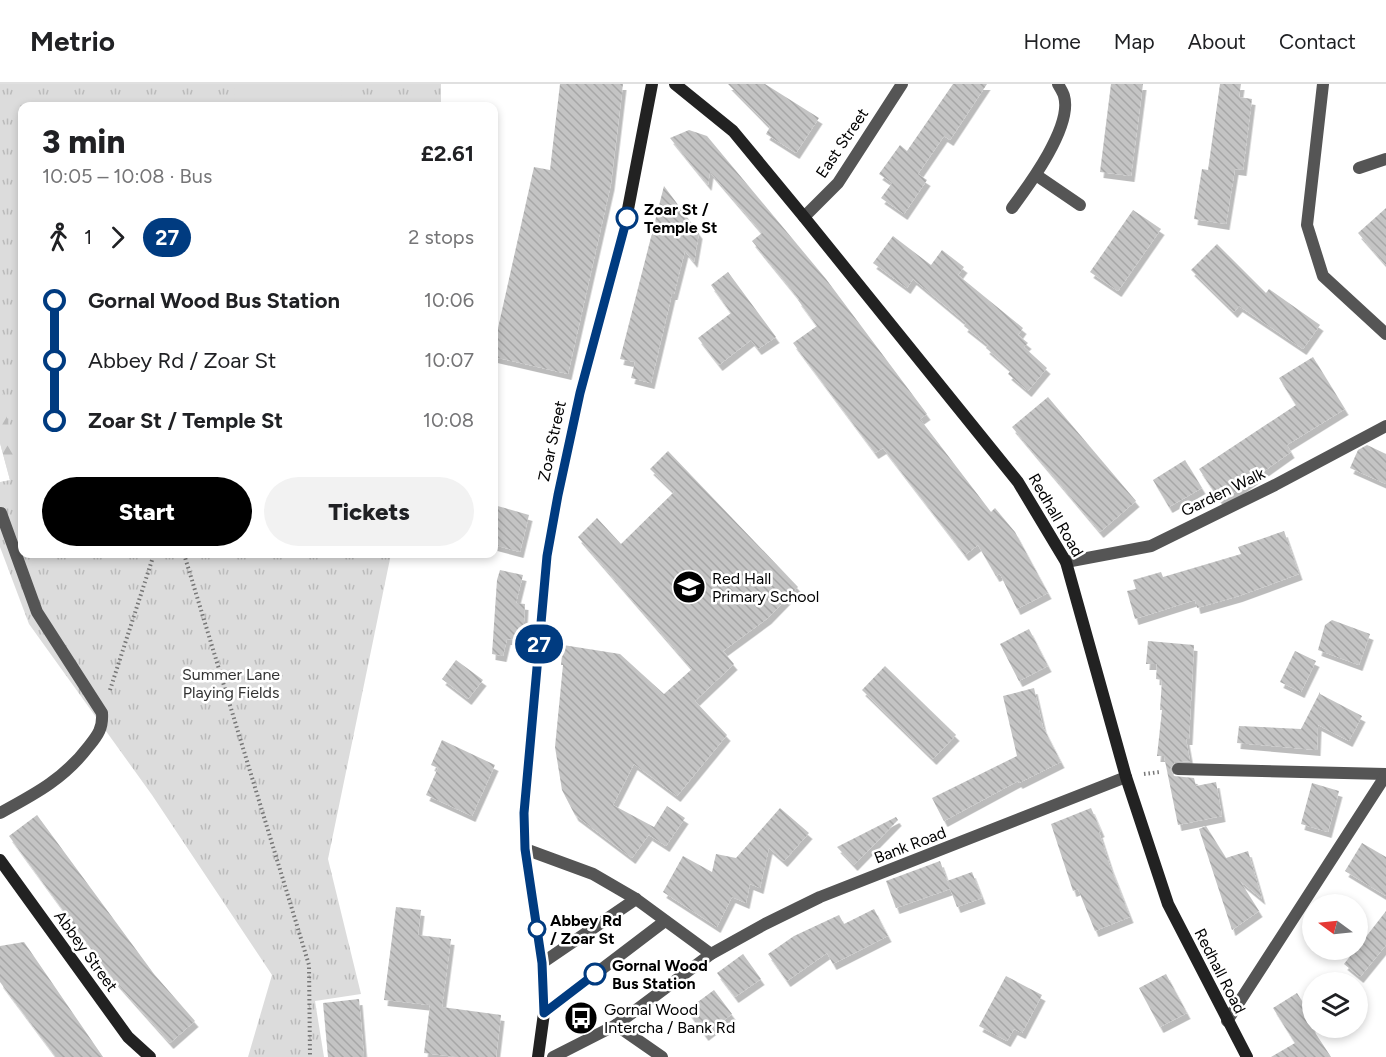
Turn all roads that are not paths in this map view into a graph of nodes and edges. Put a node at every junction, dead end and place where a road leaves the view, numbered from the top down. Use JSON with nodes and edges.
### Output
{"nodes":[{"id":1,"x":652,"y":84,"type":"edge"},
{"id":2,"x":675,"y":84,"type":"edge"},
{"id":3,"x":902,"y":84,"type":"edge"},
{"id":4,"x":1058,"y":84,"type":"edge"},
{"id":5,"x":1323,"y":84,"type":"edge"},
{"id":6,"x":1386,"y":159,"type":"edge"},
{"id":7,"x":1359,"y":168,"type":"dead end"},
{"id":8,"x":1036,"y":175,"type":"junction"},
{"id":9,"x":1080,"y":205,"type":"dead end"},
{"id":10,"x":1012,"y":208,"type":"dead end"},
{"id":11,"x":804,"y":218,"type":"junction"},
{"id":12,"x":1386,"y":334,"type":"edge"},
{"id":13,"x":1386,"y":426,"type":"edge"},
{"id":14,"x":1,"y":513,"type":"edge"},
{"id":15,"x":1066,"y":562,"type":"junction"},
{"id":16,"x":1178,"y":769,"type":"road end"},
{"id":17,"x":1386,"y":774,"type":"edge"},
{"id":18,"x":1126,"y":777,"type":"junction"},
{"id":19,"x":0,"y":813,"type":"edge"},
{"id":20,"x":525,"y":849,"type":"junction"},
{"id":21,"x":0,"y":860,"type":"edge"},
{"id":22,"x":636,"y":899,"type":"junction"},
{"id":23,"x":665,"y":921,"type":"junction"},
{"id":24,"x":711,"y":954,"type":"junction"},
{"id":25,"x":542,"y":963,"type":"junction"},
{"id":26,"x":544,"y":1013,"type":"junction"},
{"id":27,"x":1227,"y":1021,"type":"junction"},
{"id":28,"x":616,"y":1025,"type":"junction"},
{"id":29,"x":575,"y":1051,"type":"edge"},
{"id":30,"x":150,"y":1057,"type":"edge"},
{"id":31,"x":538,"y":1057,"type":"edge"},
{"id":32,"x":553,"y":1057,"type":"edge"},
{"id":33,"x":662,"y":1057,"type":"edge"},
{"id":34,"x":1247,"y":1057,"type":"edge"}],
"edges":[{"from":1,"to":20,"type":"street","name":"Zoar Street"},
{"from":2,"to":11,"type":"street","name":"Redhall Road"},
{"from":3,"to":11,"type":"street","name":"East Street"},
{"from":4,"to":8,"type":"street"},
{"from":5,"to":12,"type":"street"},
{"from":6,"to":7,"type":"street"},
{"from":8,"to":9,"type":"street"},
{"from":8,"to":10,"type":"street"},
{"from":11,"to":15,"type":"street","name":"Redhall Road"},
{"from":13,"to":15,"type":"street","name":"Garden Walk"},
{"from":14,"to":19,"type":"street"},
{"from":15,"to":18,"type":"street","name":"Redhall Road"},
{"from":16,"to":17,"type":"street"},
{"from":17,"to":27,"type":"street"},
{"from":18,"to":24,"type":"street","name":"Bank Road"},
{"from":18,"to":27,"type":"street","name":"Redhall Road"},
{"from":20,"to":22,"type":"street"},
{"from":20,"to":25,"type":"street","name":"Zoar Street"},
{"from":21,"to":30,"type":"street","name":"Abbey Street"},
{"from":22,"to":23,"type":"street"},
{"from":22,"to":25,"type":"street"},
{"from":23,"to":24,"type":"street"},
{"from":23,"to":26,"type":"street"},
{"from":24,"to":28,"type":"street","name":"Bank Road"},
{"from":25,"to":26,"type":"street","name":"Zoar Street"},
{"from":26,"to":31,"type":"street","name":"Zoar Street"},
{"from":27,"to":34,"type":"street","name":"Redhall Road"},
{"from":28,"to":29,"type":"street","name":"Bank Road"},
{"from":28,"to":33,"type":"street"},
{"from":29,"to":32,"type":"street","name":"Bank Road"}]}
